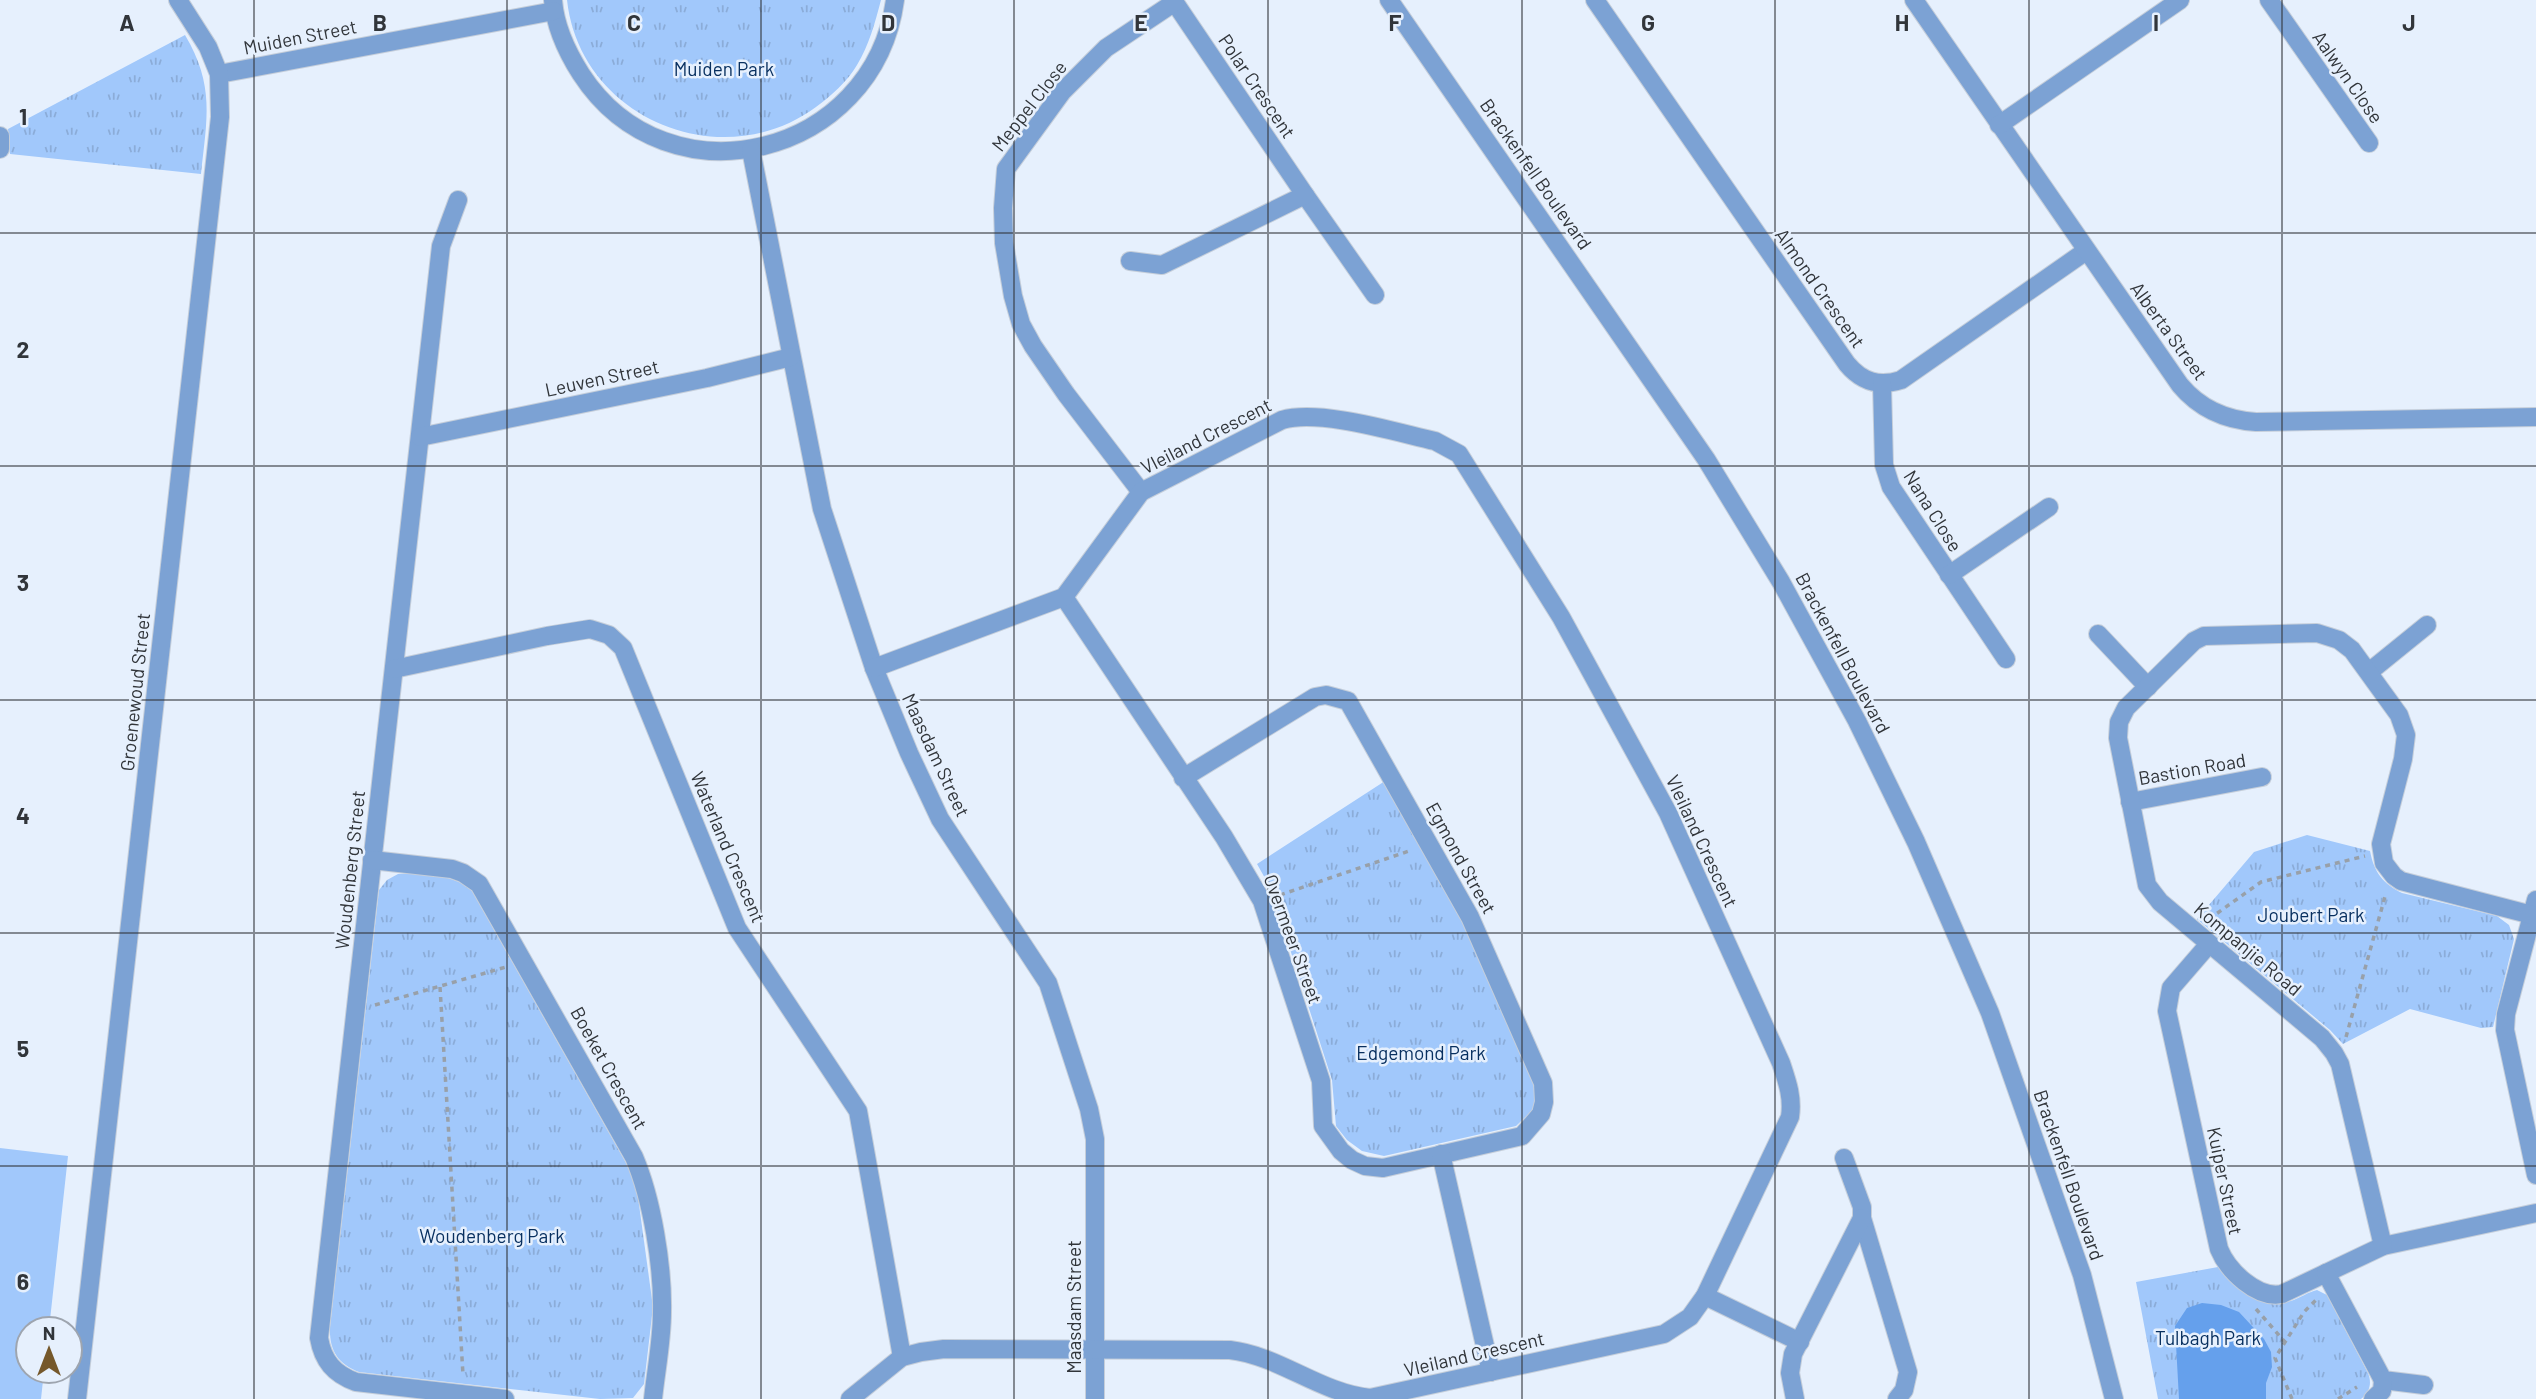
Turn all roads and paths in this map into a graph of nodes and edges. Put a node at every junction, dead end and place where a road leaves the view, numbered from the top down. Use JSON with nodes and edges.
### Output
{"nodes":[{"id":1,"x":178,"y":0,"type":"edge"},
{"id":2,"x":895,"y":0,"type":"edge"},
{"id":3,"x":1389,"y":0,"type":"edge"},
{"id":4,"x":1595,"y":0,"type":"edge"},
{"id":5,"x":1914,"y":0,"type":"edge"},
{"id":6,"x":2180,"y":0,"type":"edge"},
{"id":7,"x":2269,"y":0,"type":"edge"},
{"id":8,"x":1174,"y":1,"type":"edge"},
{"id":9,"x":554,"y":6,"type":"edge"},
{"id":10,"x":219,"y":74,"type":"junction"},
{"id":11,"x":1999,"y":125,"type":"junction"},
{"id":12,"x":0,"y":136,"type":"edge"},
{"id":13,"x":2369,"y":143,"type":"dead end"},
{"id":14,"x":0,"y":149,"type":"edge"},
{"id":15,"x":751,"y":150,"type":"junction"},
{"id":16,"x":1305,"y":195,"type":"junction"},
{"id":17,"x":458,"y":200,"type":"dead end"},
{"id":18,"x":2086,"y":251,"type":"junction"},
{"id":19,"x":1130,"y":261,"type":"dead end"},
{"id":20,"x":1375,"y":295,"type":"dead end"},
{"id":21,"x":791,"y":357,"type":"junction"},
{"id":22,"x":1882,"y":384,"type":"junction"},
{"id":23,"x":2536,"y":417,"type":"edge"},
{"id":24,"x":420,"y":437,"type":"junction"},
{"id":25,"x":1141,"y":492,"type":"junction"},
{"id":26,"x":2049,"y":507,"type":"dead end"},
{"id":27,"x":1950,"y":575,"type":"junction"},
{"id":28,"x":1064,"y":597,"type":"junction"},
{"id":29,"x":2427,"y":625,"type":"dead end"},
{"id":30,"x":2098,"y":634,"type":"dead end"},
{"id":31,"x":2006,"y":659,"type":"dead end"},
{"id":32,"x":874,"y":668,"type":"junction"},
{"id":33,"x":394,"y":669,"type":"junction"},
{"id":34,"x":2369,"y":672,"type":"junction"},
{"id":35,"x":2148,"y":687,"type":"junction"},
{"id":36,"x":2262,"y":777,"type":"dead end"},
{"id":37,"x":1183,"y":778,"type":"junction"},
{"id":38,"x":2130,"y":802,"type":"junction"},
{"id":39,"x":1430,"y":844,"type":"junction"},
{"id":40,"x":2381,"y":852,"type":"junction"},
{"id":41,"x":372,"y":860,"type":"junction"},
{"id":42,"x":2401,"y":881,"type":"junction"},
{"id":43,"x":1262,"y":901,"type":"junction"},
{"id":44,"x":2534,"y":907,"type":"edge"},
{"id":45,"x":2193,"y":930,"type":"junction"},
{"id":46,"x":2209,"y":944,"type":"junction"},
{"id":47,"x":525,"y":962,"type":"junction"},
{"id":48,"x":440,"y":987,"type":"junction"},
{"id":49,"x":356,"y":1011,"type":"junction"},
{"id":50,"x":2334,"y":1053,"type":"junction"},
{"id":51,"x":1441,"y":1154,"type":"junction"},
{"id":52,"x":1844,"y":1158,"type":"dead end"},
{"id":53,"x":2536,"y":1175,"type":"edge"},
{"id":54,"x":2536,"y":1213,"type":"edge"},
{"id":55,"x":1862,"y":1218,"type":"junction"},
{"id":56,"x":2383,"y":1246,"type":"junction"},
{"id":57,"x":2330,"y":1280,"type":"junction"},
{"id":58,"x":2252,"y":1286,"type":"junction"},
{"id":59,"x":1706,"y":1296,"type":"junction"},
{"id":60,"x":1800,"y":1342,"type":"junction"},
{"id":61,"x":2285,"y":1342,"type":"junction"},
{"id":62,"x":1095,"y":1350,"type":"junction"},
{"id":63,"x":902,"y":1357,"type":"junction"},
{"id":64,"x":1490,"y":1372,"type":"junction"},
{"id":65,"x":2383,"y":1380,"type":"junction"},
{"id":66,"x":2424,"y":1385,"type":"dead end"},
{"id":67,"x":464,"y":1397,"type":"edge"},
{"id":68,"x":77,"y":1399,"type":"edge"},
{"id":69,"x":505,"y":1399,"type":"edge"},
{"id":70,"x":653,"y":1399,"type":"edge"},
{"id":71,"x":850,"y":1399,"type":"edge"},
{"id":72,"x":1095,"y":1399,"type":"edge"},
{"id":73,"x":1796,"y":1399,"type":"edge"},
{"id":74,"x":1897,"y":1399,"type":"edge"},
{"id":75,"x":2114,"y":1399,"type":"edge"},
{"id":76,"x":2292,"y":1399,"type":"edge"},
{"id":77,"x":2373,"y":1399,"type":"edge"}],
"edges":[{"from":1,"to":10,"type":"street","name":"Groenewoud Street"},
{"from":2,"to":15,"type":"street"},
{"from":3,"to":75,"type":"street","name":"Brackenfell Boulevard"},
{"from":4,"to":22,"type":"street","name":"Almond Crescent"},
{"from":5,"to":11,"type":"street","name":"Alberta Street"},
{"from":6,"to":11,"type":"street"},
{"from":7,"to":13,"type":"street","name":"Aalwyn Close"},
{"from":8,"to":16,"type":"street","name":"Polar Crescent"},
{"from":8,"to":25,"type":"street","name":"Meppel Close"},
{"from":9,"to":10,"type":"street","name":"Muiden Street"},
{"from":9,"to":15,"type":"street"},
{"from":10,"to":68,"type":"street","name":"Groenewoud Street"},
{"from":11,"to":18,"type":"street","name":"Alberta Street"},
{"from":12,"to":14,"type":"street"},
{"from":15,"to":21,"type":"street","name":"Maasdam Street"},
{"from":16,"to":19,"type":"street"},
{"from":16,"to":20,"type":"street","name":"Polar Crescent"},
{"from":17,"to":24,"type":"street","name":"Woudenberg Street"},
{"from":18,"to":22,"type":"street"},
{"from":18,"to":23,"type":"street","name":"Alberta Street"},
{"from":21,"to":24,"type":"street","name":"Leuven Street"},
{"from":21,"to":32,"type":"street","name":"Maasdam Street"},
{"from":22,"to":27,"type":"street","name":"Nana Close"},
{"from":24,"to":33,"type":"street","name":"Woudenberg Street"},
{"from":25,"to":28,"type":"street","name":"Vleiland Crescent"},
{"from":25,"to":59,"type":"street","name":"Vleiland Crescent"},
{"from":26,"to":27,"type":"street","name":"Nana Close"},
{"from":27,"to":31,"type":"street","name":"Nana Close"},
{"from":28,"to":32,"type":"street"},
{"from":28,"to":37,"type":"street","name":"Overmeer Street"},
{"from":29,"to":34,"type":"street"},
{"from":30,"to":35,"type":"street"},
{"from":32,"to":62,"type":"street","name":"Maasdam Street"},
{"from":33,"to":41,"type":"street","name":"Woudenberg Street"},
{"from":33,"to":63,"type":"street","name":"Waterland Crescent"},
{"from":34,"to":35,"type":"street","name":"Kompanjie Road"},
{"from":34,"to":40,"type":"street","name":"Kompanjie Road"},
{"from":35,"to":38,"type":"street","name":"Kompanjie Road"},
{"from":36,"to":38,"type":"street","name":"Bastion Road"},
{"from":37,"to":39,"type":"street","name":"Egmond Street"},
{"from":37,"to":43,"type":"street","name":"Overmeer Street"},
{"from":38,"to":45,"type":"street","name":"Kompanjie Road"},
{"from":39,"to":43,"type":"path"},
{"from":39,"to":51,"type":"street","name":"Egmond Street"},
{"from":40,"to":42,"type":"street"},
{"from":40,"to":45,"type":"path"},
{"from":41,"to":47,"type":"street","name":"Boeket Crescent"},
{"from":41,"to":49,"type":"street","name":"Woudenberg Street"},
{"from":42,"to":44,"type":"street"},
{"from":42,"to":50,"type":"path"},
{"from":43,"to":51,"type":"street","name":"Overmeer Street"},
{"from":44,"to":53,"type":"street"},
{"from":45,"to":46,"type":"street","name":"Kompanjie Road"},
{"from":46,"to":50,"type":"street","name":"Kompanjie Road"},
{"from":46,"to":58,"type":"street","name":"Kuiper Street"},
{"from":47,"to":48,"type":"path"},
{"from":47,"to":70,"type":"street","name":"Boeket Crescent"},
{"from":48,"to":49,"type":"path"},
{"from":48,"to":67,"type":"path"},
{"from":49,"to":67,"type":"street","name":"Woudenberg Street"},
{"from":50,"to":56,"type":"street","name":"Kompanjie Road"},
{"from":51,"to":64,"type":"street"},
{"from":52,"to":55,"type":"street"},
{"from":54,"to":56,"type":"street"},
{"from":55,"to":60,"type":"street"},
{"from":55,"to":74,"type":"street"},
{"from":56,"to":57,"type":"street"},
{"from":57,"to":58,"type":"street"},
{"from":57,"to":61,"type":"path"},
{"from":57,"to":65,"type":"street"},
{"from":58,"to":61,"type":"path"},
{"from":59,"to":60,"type":"street"},
{"from":59,"to":64,"type":"street","name":"Vleiland Crescent"},
{"from":60,"to":73,"type":"street"},
{"from":61,"to":76,"type":"path"},
{"from":62,"to":63,"type":"street"},
{"from":62,"to":64,"type":"street","name":"Vleiland Crescent"},
{"from":62,"to":72,"type":"street","name":"Maasdam Street"},
{"from":63,"to":71,"type":"street"},
{"from":65,"to":66,"type":"street"},
{"from":65,"to":77,"type":"street"},
{"from":67,"to":69,"type":"street","name":"Woudenberg Street"}]}
